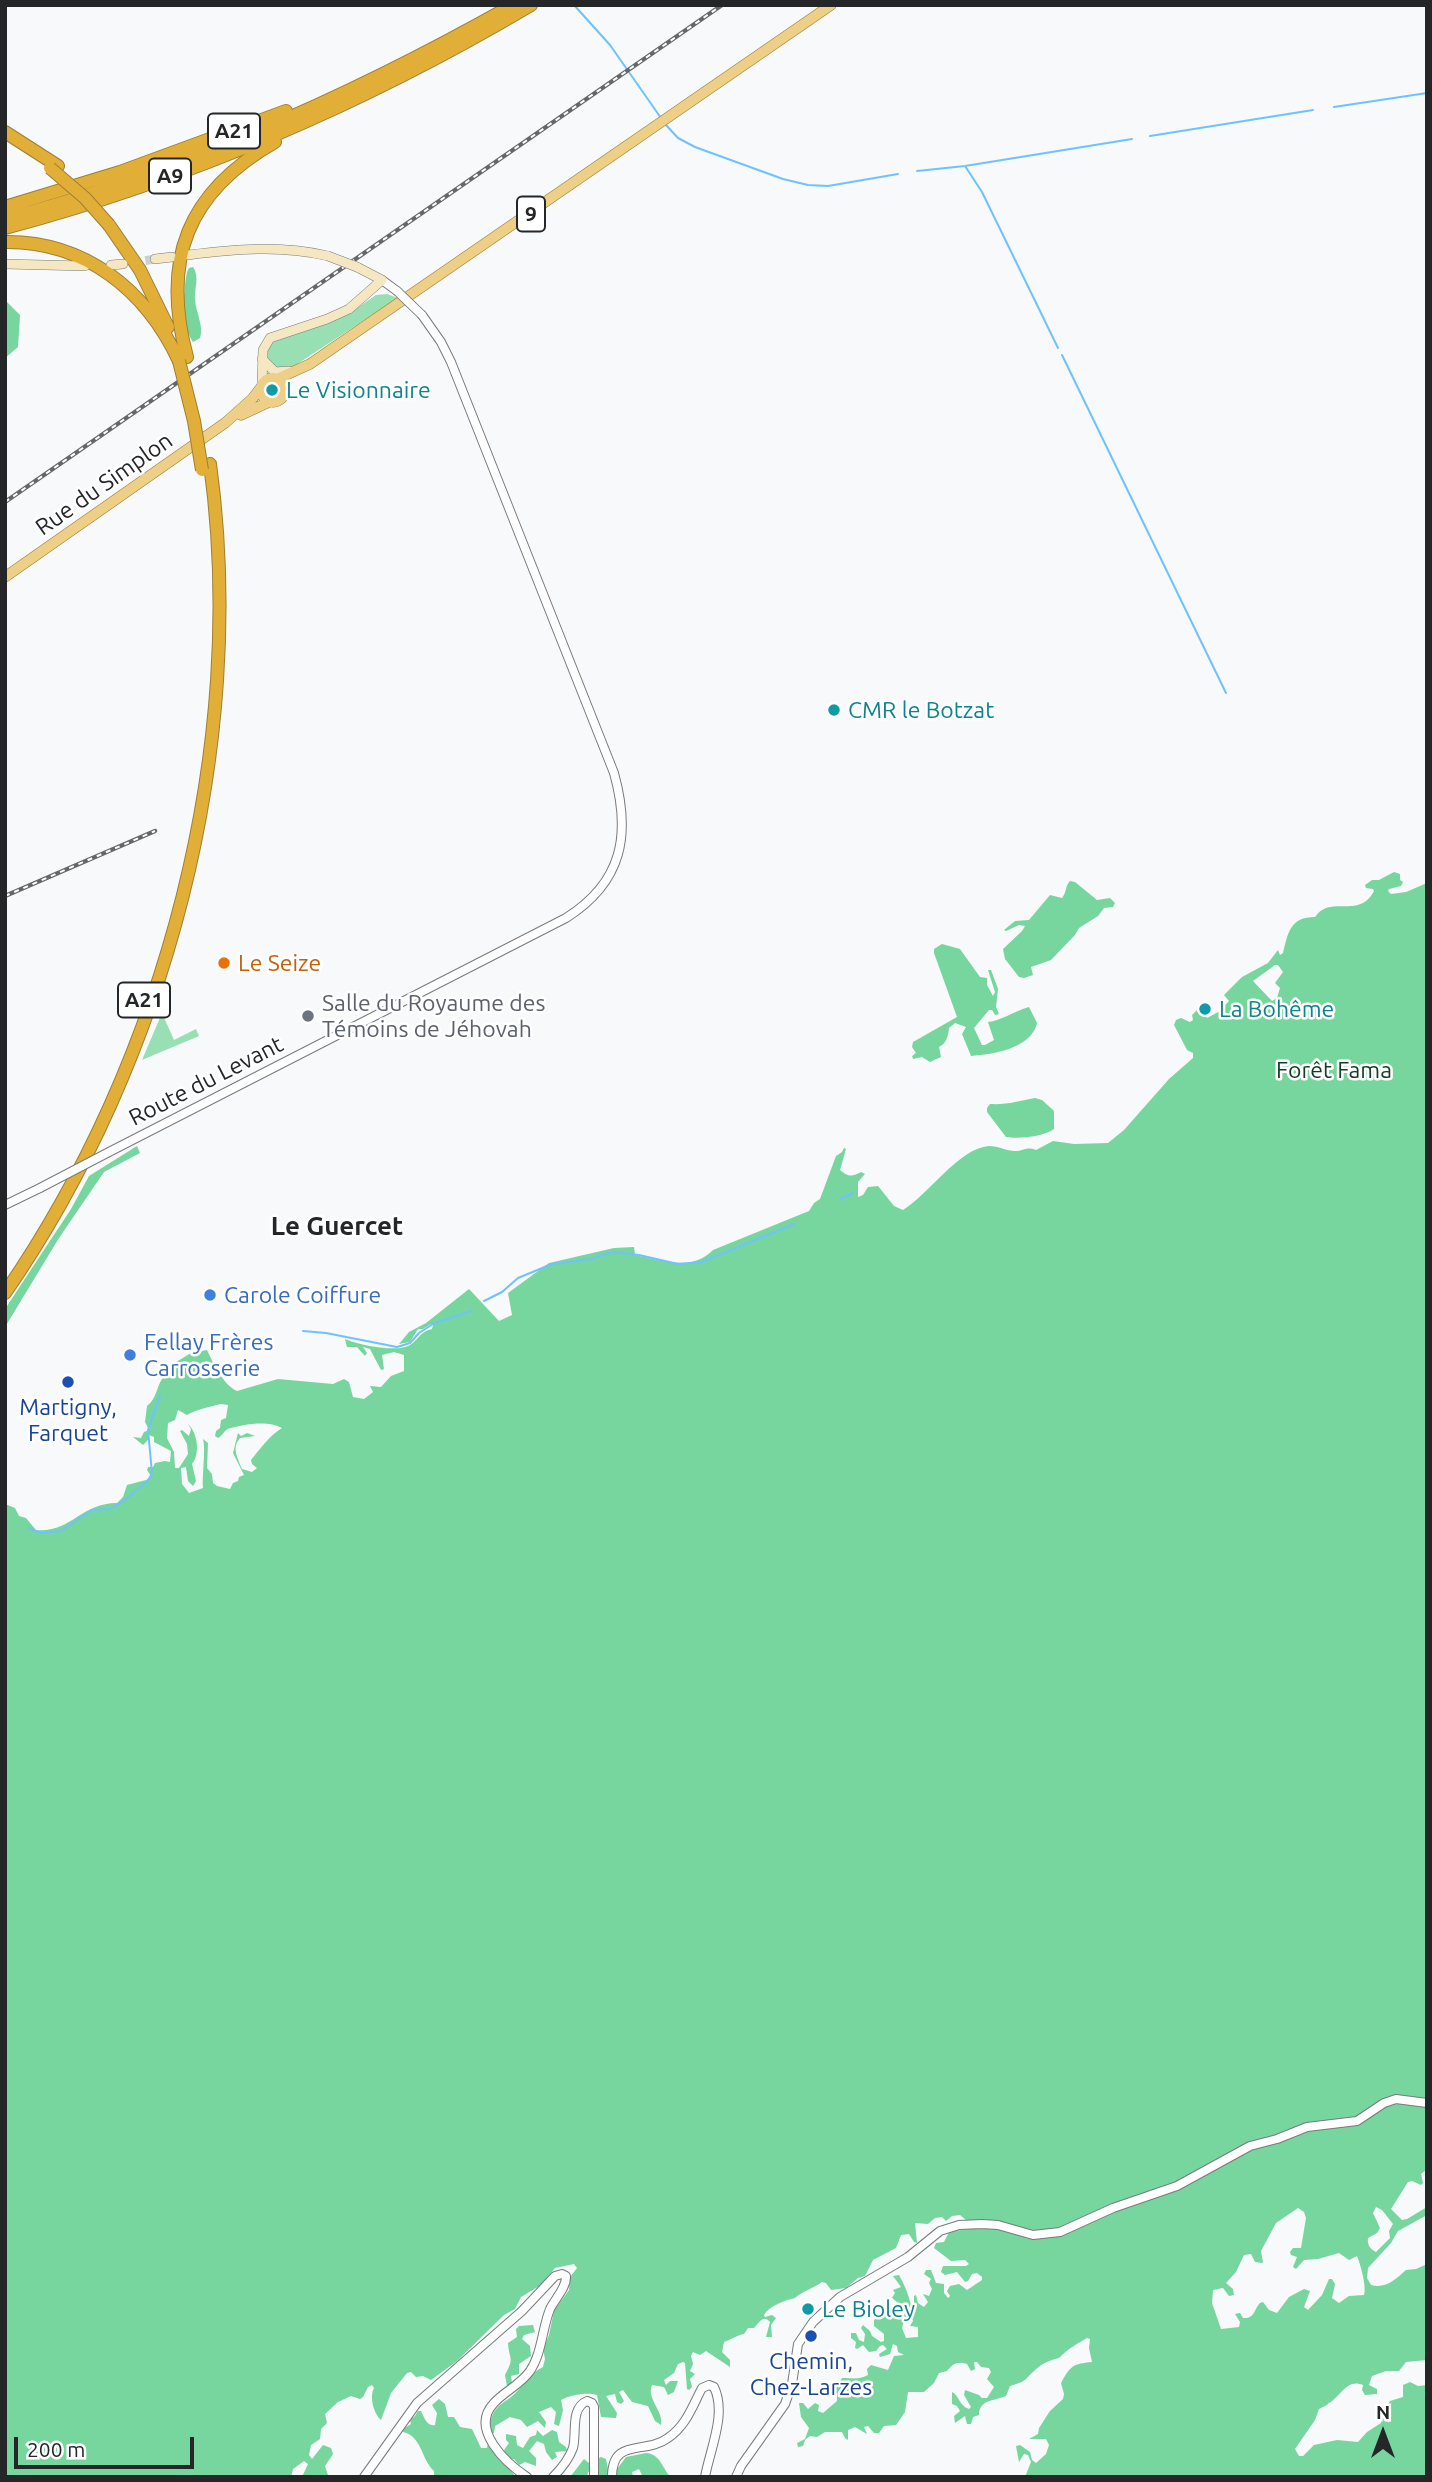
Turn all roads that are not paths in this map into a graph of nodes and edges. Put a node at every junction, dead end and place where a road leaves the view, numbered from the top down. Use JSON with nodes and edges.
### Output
{"nodes":[{"id":1,"x":513,"y":5,"type":"edge"},
{"id":2,"x":531,"y":5,"type":"edge"},
{"id":3,"x":831,"y":5,"type":"edge"},
{"id":4,"x":376,"y":78,"type":"junction"},
{"id":5,"x":330,"y":110,"type":"junction"},
{"id":6,"x":5,"y":132,"type":"edge"},
{"id":7,"x":5,"y":140,"type":"edge"},
{"id":8,"x":54,"y":167,"type":"junction"},
{"id":9,"x":5,"y":207,"type":"edge"},
{"id":10,"x":5,"y":219,"type":"edge"},
{"id":11,"x":5,"y":228,"type":"edge"},
{"id":12,"x":5,"y":242,"type":"edge"},
{"id":13,"x":188,"y":255,"type":"dead end"},
{"id":14,"x":172,"y":257,"type":"dead end"},
{"id":15,"x":155,"y":259,"type":"tunnel mouth"},
{"id":16,"x":5,"y":264,"type":"edge"},
{"id":17,"x":123,"y":264,"type":"tunnel mouth"},
{"id":18,"x":111,"y":265,"type":"dead end"},
{"id":19,"x":85,"y":266,"type":"dead end"},
{"id":20,"x":385,"y":282,"type":"junction"},
{"id":21,"x":177,"y":343,"type":"junction"},
{"id":22,"x":330,"y":351,"type":"junction"},
{"id":23,"x":262,"y":359,"type":"junction"},
{"id":24,"x":310,"y":364,"type":"junction"},
{"id":25,"x":275,"y":379,"type":"junction"},
{"id":26,"x":262,"y":386,"type":"junction"},
{"id":27,"x":284,"y":389,"type":"junction"},
{"id":28,"x":271,"y":401,"type":"junction"},
{"id":29,"x":225,"y":423,"type":"junction"},
{"id":30,"x":5,"y":577,"type":"edge"},
{"id":31,"x":193,"y":829,"type":"junction"},
{"id":32,"x":5,"y":1205,"type":"edge"},
{"id":33,"x":5,"y":1278,"type":"edge"},
{"id":34,"x":5,"y":1293,"type":"edge"},
{"id":35,"x":1427,"y":2103,"type":"edge"},
{"id":36,"x":364,"y":2477,"type":"edge"},
{"id":37,"x":527,"y":2477,"type":"edge"},
{"id":38,"x":553,"y":2477,"type":"edge"},
{"id":39,"x":594,"y":2477,"type":"edge"},
{"id":40,"x":612,"y":2477,"type":"edge"},
{"id":41,"x":705,"y":2477,"type":"edge"},
{"id":42,"x":736,"y":2477,"type":"edge"}],
"edges":[{"from":1,"to":4,"type":"highway","number":"A9"},
{"from":2,"to":5,"type":"highway","number":"A9"},
{"from":3,"to":22,"type":"main road","number":"9"},
{"from":4,"to":9,"type":"highway","number":"A21"},
{"from":4,"to":10,"type":"highway","number":"A9"},
{"from":5,"to":11,"type":"highway","number":"A9"},
{"from":5,"to":21,"type":"highway","number":"A21"},
{"from":6,"to":8,"type":"highway","number":"A21"},
{"from":7,"to":8,"type":"highway","number":"A21"},
{"from":8,"to":21,"type":"highway","number":"A21","bridge":true},
{"from":12,"to":21,"type":"highway","number":"A21"},
{"from":13,"to":20,"type":"main road","bridge":true},
{"from":14,"to":15,"type":"main road"},
{"from":16,"to":19,"type":"main road"},
{"from":17,"to":18,"type":"main road"},
{"from":20,"to":23,"type":"main road"},
{"from":20,"to":32,"type":"street","name":"Route du Levant","bridge":true},
{"from":21,"to":31,"type":"highway","number":"A21","bridge":true},
{"from":22,"to":23,"type":"main road"},
{"from":22,"to":24,"type":"main road","number":"9"},
{"from":23,"to":25,"type":"main road"},
{"from":23,"to":26,"type":"main road"},
{"from":24,"to":25,"type":"main road","number":"9"},
{"from":24,"to":27,"type":"main road","number":"9"},
{"from":25,"to":26,"type":"main road","number":"9"},
{"from":25,"to":27,"type":"main road"},
{"from":26,"to":28,"type":"main road"},
{"from":26,"to":29,"type":"main road","name":"Rue du Simplon","number":"9"},
{"from":27,"to":28,"type":"main road","number":"9"},
{"from":28,"to":29,"type":"main road","name":"Rue du Simplon","number":"9"},
{"from":29,"to":30,"type":"main road","name":"Rue du Simplon","number":"9"},
{"from":31,"to":33,"type":"highway","number":"A21"},
{"from":31,"to":34,"type":"highway","number":"A21"},
{"from":35,"to":42,"type":"street"},
{"from":36,"to":37,"type":"street"},
{"from":38,"to":39,"type":"street"},
{"from":40,"to":41,"type":"street"}]}
